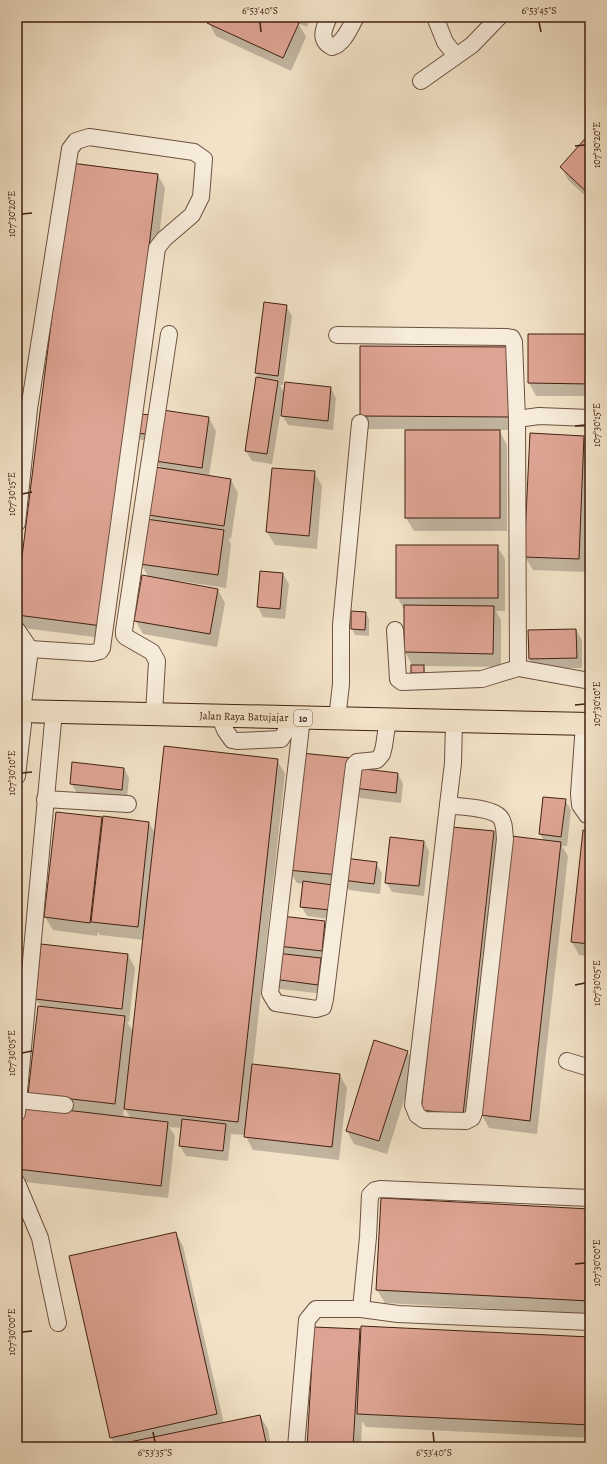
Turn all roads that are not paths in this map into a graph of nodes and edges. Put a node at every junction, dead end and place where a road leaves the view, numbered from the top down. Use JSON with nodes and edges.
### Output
{"nodes":[{"id":1,"x":330,"y":17,"type":"edge"},
{"id":2,"x":356,"y":17,"type":"edge"},
{"id":3,"x":435,"y":17,"type":"edge"},
{"id":4,"x":499,"y":17,"type":"edge"},
{"id":5,"x":456,"y":56,"type":"junction"},
{"id":6,"x":421,"y":81,"type":"dead end"},
{"id":7,"x":169,"y":334,"type":"dead end"},
{"id":8,"x":337,"y":335,"type":"dead end"},
{"id":9,"x":517,"y":418,"type":"junction"},
{"id":10,"x":590,"y":418,"type":"edge"},
{"id":11,"x":360,"y":423,"type":"dead end"},
{"id":12,"x":17,"y":523,"type":"edge"},
{"id":13,"x":17,"y":630,"type":"edge"},
{"id":14,"x":395,"y":630,"type":"dead end"},
{"id":15,"x":30,"y":649,"type":"junction"},
{"id":16,"x":518,"y":668,"type":"junction"},
{"id":17,"x":590,"y":681,"type":"edge"},
{"id":18,"x":20,"y":711,"type":"edge"},
{"id":19,"x":54,"y":711,"type":"junction"},
{"id":20,"x":154,"y":714,"type":"junction"},
{"id":21,"x":295,"y":718,"type":"junction"},
{"id":22,"x":337,"y":719,"type":"junction"},
{"id":23,"x":388,"y":719,"type":"junction"},
{"id":24,"x":454,"y":722,"type":"junction"},
{"id":25,"x":587,"y":724,"type":"edge"},
{"id":26,"x":18,"y":757,"type":"edge"},
{"id":27,"x":17,"y":776,"type":"edge"},
{"id":28,"x":45,"y":798,"type":"junction"},
{"id":29,"x":128,"y":804,"type":"dead end"},
{"id":30,"x":448,"y":805,"type":"junction"},
{"id":31,"x":590,"y":816,"type":"edge"},
{"id":32,"x":567,"y":1061,"type":"dead end"},
{"id":33,"x":590,"y":1068,"type":"edge"},
{"id":34,"x":65,"y":1104,"type":"dead end"},
{"id":35,"x":18,"y":1106,"type":"edge"},
{"id":36,"x":17,"y":1184,"type":"edge"},
{"id":37,"x":590,"y":1198,"type":"edge"},
{"id":38,"x":361,"y":1309,"type":"junction"},
{"id":39,"x":590,"y":1322,"type":"edge"},
{"id":40,"x":58,"y":1323,"type":"dead end"},
{"id":41,"x":296,"y":1447,"type":"edge"}],
"edges":[{"from":1,"to":2,"type":"lane"},
{"from":3,"to":5,"type":"lane"},
{"from":4,"to":5,"type":"lane"},
{"from":5,"to":6,"type":"lane"},
{"from":7,"to":20,"type":"lane"},
{"from":8,"to":9,"type":"lane"},
{"from":9,"to":10,"type":"lane"},
{"from":9,"to":16,"type":"lane"},
{"from":11,"to":22,"type":"lane"},
{"from":12,"to":15,"type":"lane"},
{"from":13,"to":15,"type":"lane"},
{"from":14,"to":16,"type":"lane"},
{"from":15,"to":18,"type":"lane"},
{"from":16,"to":17,"type":"lane"},
{"from":18,"to":19,"type":"highway","name":"Jalan Raya Batujajar","number":"10"},
{"from":18,"to":26,"type":"lane"},
{"from":19,"to":20,"type":"highway","name":"Jalan Raya Batujajar","number":"10"},
{"from":19,"to":28,"type":"lane"},
{"from":20,"to":21,"type":"highway","name":"Jalan Raya Batujajar","number":"10"},
{"from":21,"to":22,"type":"highway","name":"Jalan Raya Batujajar","number":"10"},
{"from":21,"to":23,"type":"lane"},
{"from":22,"to":23,"type":"highway","name":"Jalan Raya Batujajar","number":"10"},
{"from":23,"to":24,"type":"highway","name":"Jalan Raya Batujajar","number":"10"},
{"from":24,"to":25,"type":"highway","name":"Jalan Raya Batujajar","number":"10"},
{"from":24,"to":30,"type":"lane"},
{"from":25,"to":31,"type":"lane"},
{"from":26,"to":27,"type":"lane"},
{"from":28,"to":29,"type":"lane"},
{"from":28,"to":35,"type":"lane"},
{"from":30,"to":30,"type":"lane"},
{"from":32,"to":33,"type":"lane"},
{"from":34,"to":35,"type":"lane"},
{"from":36,"to":40,"type":"lane"},
{"from":37,"to":38,"type":"lane"},
{"from":38,"to":39,"type":"lane"},
{"from":38,"to":41,"type":"lane"}]}
